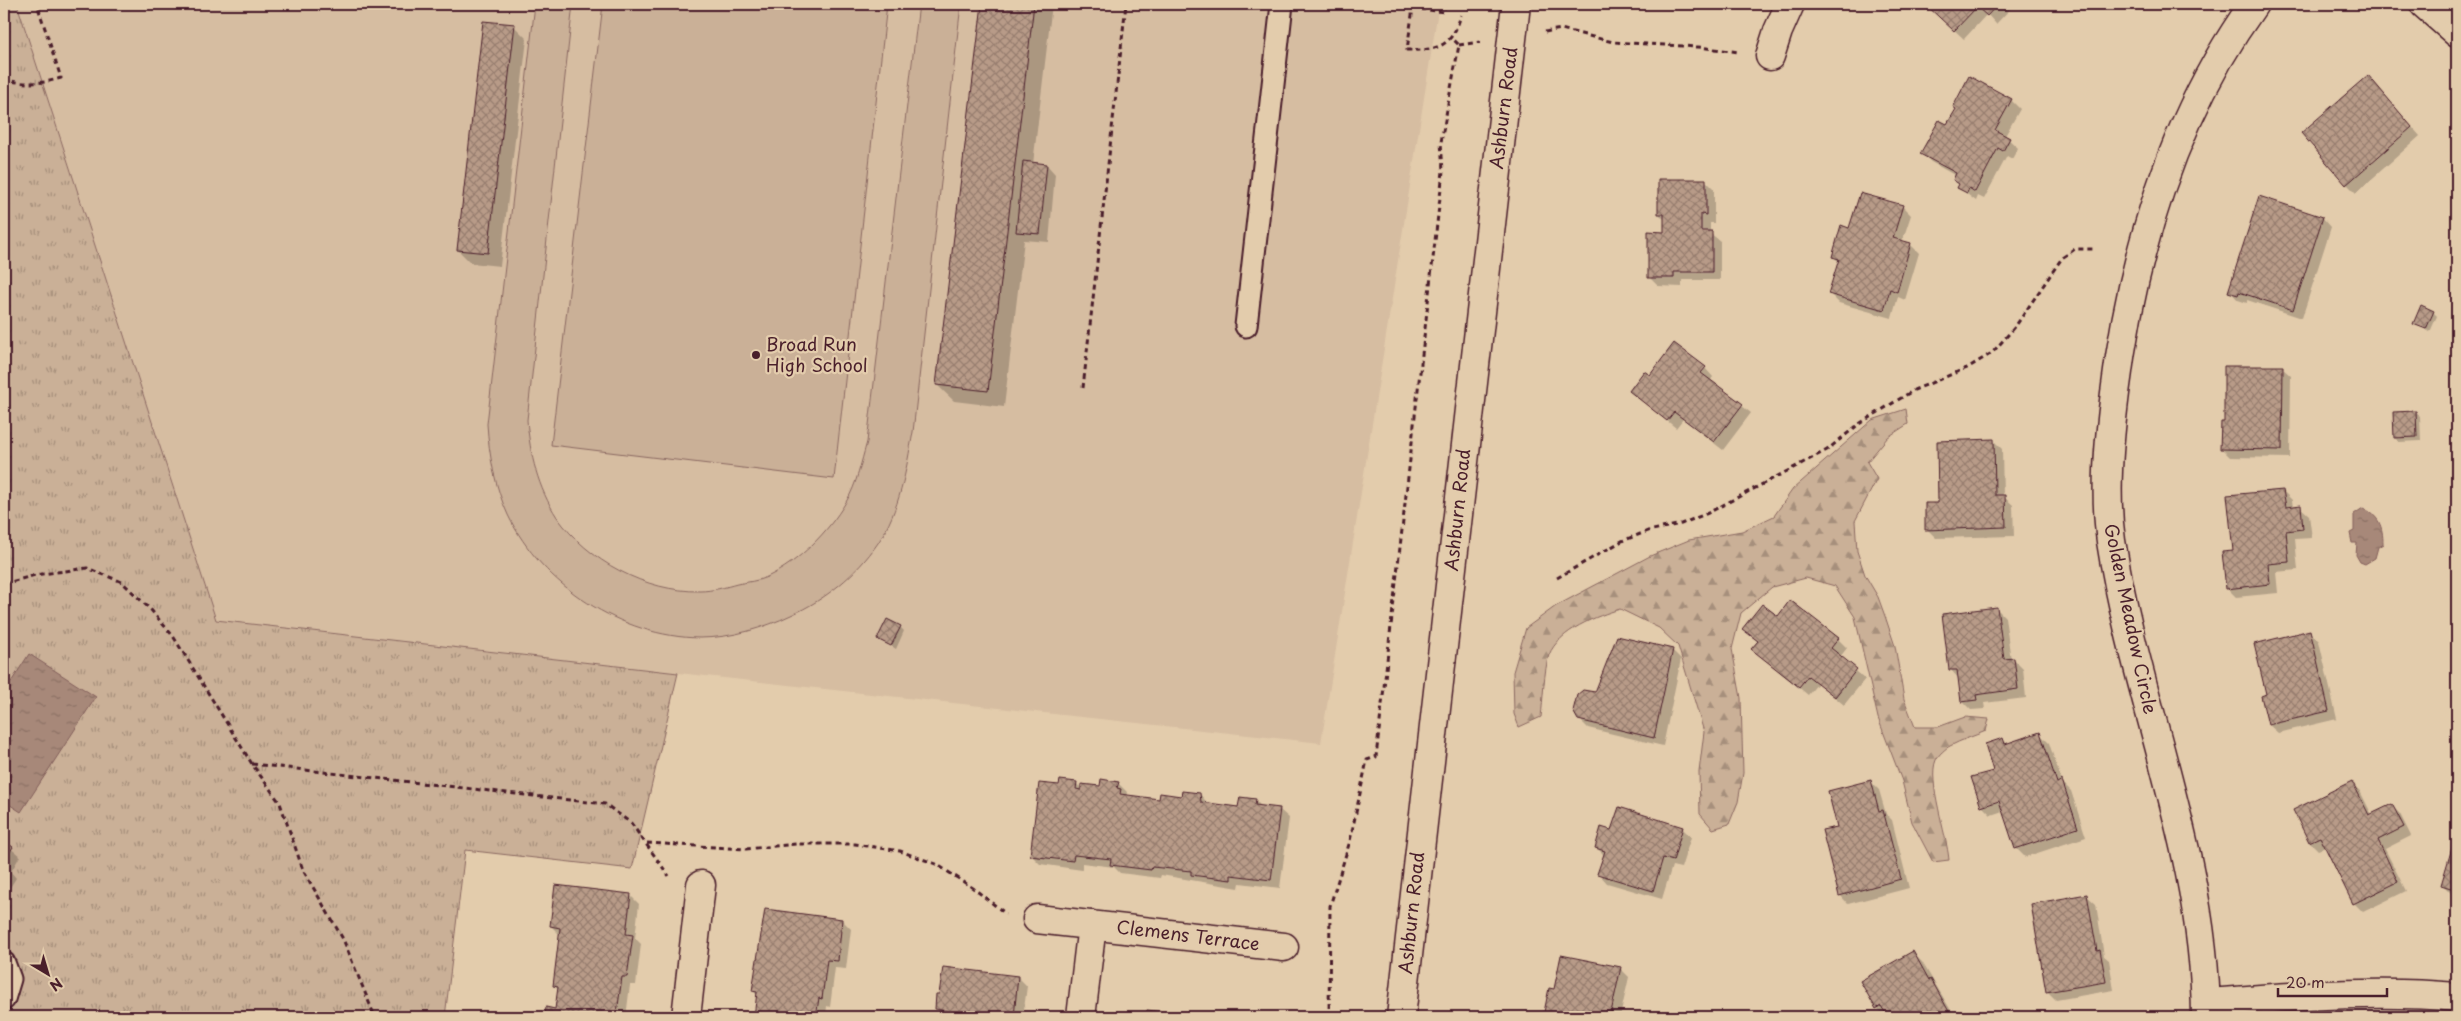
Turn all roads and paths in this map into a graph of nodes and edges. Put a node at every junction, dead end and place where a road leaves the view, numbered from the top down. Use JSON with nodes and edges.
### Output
{"nodes":[{"id":1,"x":37,"y":4,"type":"edge"},
{"id":2,"x":1126,"y":4,"type":"edge"},
{"id":3,"x":1282,"y":4,"type":"edge"},
{"id":4,"x":1445,"y":4,"type":"edge"},
{"id":5,"x":1516,"y":4,"type":"edge"},
{"id":6,"x":1790,"y":4,"type":"edge"},
{"id":7,"x":2254,"y":4,"type":"edge"},
{"id":8,"x":2424,"y":4,"type":"edge"},
{"id":9,"x":1461,"y":15,"type":"dead end"},
{"id":10,"x":2457,"y":34,"type":"edge"},
{"id":11,"x":1451,"y":37,"type":"junction"},
{"id":12,"x":1512,"y":38,"type":"junction"},
{"id":13,"x":1459,"y":45,"type":"junction"},
{"id":14,"x":1770,"y":56,"type":"joint"},
{"id":15,"x":4,"y":78,"type":"edge"},
{"id":16,"x":2095,"y":249,"type":"dead end"},
{"id":17,"x":1246,"y":326,"type":"dead end"},
{"id":18,"x":1083,"y":388,"type":"dead end"},
{"id":19,"x":1557,"y":578,"type":"dead end"},
{"id":20,"x":4,"y":584,"type":"edge"},
{"id":21,"x":252,"y":764,"type":"junction"},
{"id":22,"x":646,"y":843,"type":"junction"},
{"id":23,"x":672,"y":881,"type":"dead end"},
{"id":24,"x":701,"y":885,"type":"dead end"},
{"id":25,"x":1009,"y":917,"type":"dead end"},
{"id":26,"x":1037,"y":919,"type":"dead end"},
{"id":27,"x":1092,"y":925,"type":"junction"},
{"id":28,"x":1284,"y":947,"type":"dead end"},
{"id":29,"x":4,"y":963,"type":"edge"},
{"id":30,"x":2457,"y":997,"type":"edge"},
{"id":31,"x":4,"y":1000,"type":"edge"},
{"id":32,"x":2206,"y":1010,"type":"edge"},
{"id":33,"x":376,"y":1017,"type":"edge"},
{"id":34,"x":686,"y":1017,"type":"edge"},
{"id":35,"x":1081,"y":1017,"type":"edge"},
{"id":36,"x":1328,"y":1017,"type":"edge"},
{"id":37,"x":1401,"y":1017,"type":"edge"}],
"edges":[{"from":1,"to":15,"type":"path"},
{"from":2,"to":18,"type":"path"},
{"from":3,"to":17,"type":"lane"},
{"from":4,"to":11,"type":"path"},
{"from":5,"to":12,"type":"street","name":"Ashburn Road"},
{"from":6,"to":14,"type":"street"},
{"from":7,"to":32,"type":"street","name":"Golden Meadow Circle"},
{"from":8,"to":10,"type":"street"},
{"from":9,"to":11,"type":"path"},
{"from":11,"to":13,"type":"path"},
{"from":12,"to":13,"type":"path"},
{"from":12,"to":14,"type":"path"},
{"from":12,"to":37,"type":"street","name":"Ashburn Road"},
{"from":13,"to":36,"type":"path"},
{"from":16,"to":19,"type":"path"},
{"from":20,"to":21,"type":"path"},
{"from":21,"to":22,"type":"path"},
{"from":21,"to":33,"type":"path"},
{"from":22,"to":23,"type":"path"},
{"from":22,"to":25,"type":"path"},
{"from":24,"to":34,"type":"street"},
{"from":26,"to":27,"type":"street","name":"Clemens Terrace"},
{"from":27,"to":28,"type":"street","name":"Clemens Terrace"},
{"from":27,"to":35,"type":"street","name":"Clemens Terrace"},
{"from":29,"to":31,"type":"lane"},
{"from":30,"to":32,"type":"street"}]}
